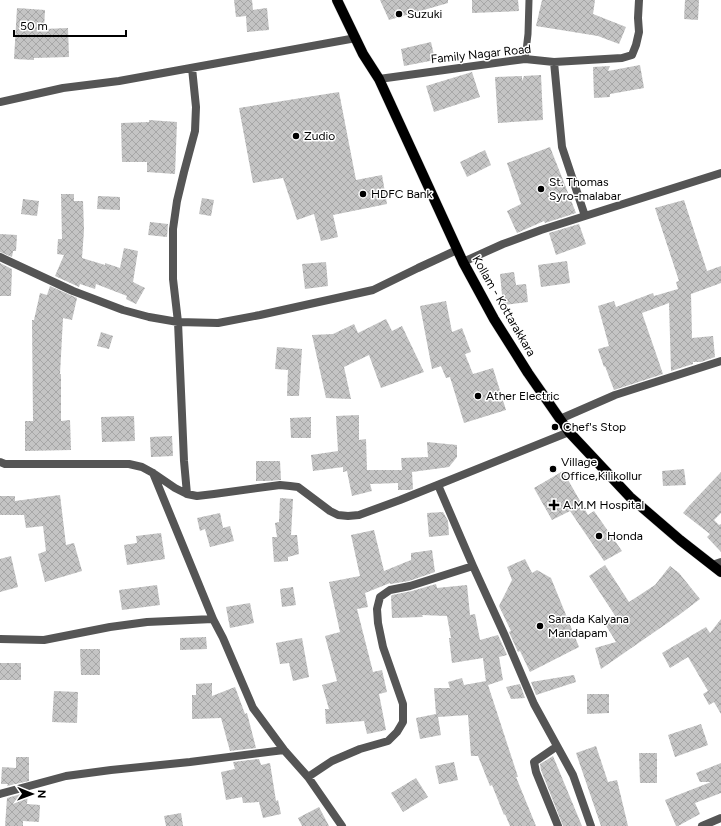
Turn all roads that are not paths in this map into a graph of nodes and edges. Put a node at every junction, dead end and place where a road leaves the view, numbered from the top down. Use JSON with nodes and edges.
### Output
{"nodes":[{"id":1,"x":337,"y":0,"type":"edge"},
{"id":2,"x":529,"y":0,"type":"edge"},
{"id":3,"x":639,"y":0,"type":"edge"},
{"id":4,"x":356,"y":38,"type":"junction"},
{"id":5,"x":525,"y":59,"type":"junction"},
{"id":6,"x":554,"y":62,"type":"junction"},
{"id":7,"x":192,"y":68,"type":"junction"},
{"id":8,"x":379,"y":79,"type":"junction"},
{"id":9,"x":0,"y":102,"type":"edge"},
{"id":10,"x":721,"y":174,"type":"edge"},
{"id":11,"x":585,"y":216,"type":"junction"},
{"id":12,"x":457,"y":250,"type":"junction"},
{"id":13,"x":0,"y":257,"type":"edge"},
{"id":14,"x":463,"y":262,"type":"junction"},
{"id":15,"x":178,"y":322,"type":"junction"},
{"id":16,"x":721,"y":361,"type":"edge"},
{"id":17,"x":560,"y":419,"type":"junction"},
{"id":18,"x":569,"y":432,"type":"junction"},
{"id":19,"x":0,"y":462,"type":"edge"},
{"id":20,"x":153,"y":473,"type":"junction"},
{"id":21,"x":438,"y":485,"type":"junction"},
{"id":22,"x":187,"y":494,"type":"junction"},
{"id":23,"x":717,"y":563,"type":"edge"},
{"id":24,"x":473,"y":566,"type":"junction"},
{"id":25,"x":721,"y":572,"type":"edge"},
{"id":26,"x":213,"y":619,"type":"junction"},
{"id":27,"x":0,"y":639,"type":"edge"},
{"id":28,"x":553,"y":749,"type":"dead end"},
{"id":29,"x":284,"y":750,"type":"junction"},
{"id":30,"x":308,"y":776,"type":"junction"},
{"id":31,"x":0,"y":794,"type":"edge"},
{"id":32,"x":721,"y":818,"type":"edge"},
{"id":33,"x":342,"y":826,"type":"edge"},
{"id":34,"x":558,"y":826,"type":"edge"},
{"id":35,"x":591,"y":826,"type":"edge"},
{"id":36,"x":702,"y":826,"type":"edge"}],
"edges":[{"from":1,"to":4,"type":"main road","name":"Kollam - Kottarakkara"},
{"from":2,"to":5,"type":"lane"},
{"from":3,"to":6,"type":"street","name":"Family Nagar Road"},
{"from":4,"to":7,"type":"street"},
{"from":4,"to":8,"type":"main road","name":"Kollam - Kottarakkara"},
{"from":5,"to":6,"type":"street","name":"Family Nagar Road"},
{"from":5,"to":8,"type":"street","name":"Family Nagar Road"},
{"from":6,"to":11,"type":"street"},
{"from":7,"to":9,"type":"street"},
{"from":7,"to":15,"type":"street"},
{"from":8,"to":12,"type":"main road","name":"Kollam - Kottarakkara"},
{"from":10,"to":11,"type":"street"},
{"from":11,"to":14,"type":"street"},
{"from":12,"to":14,"type":"main road","name":"Kollam - Kottarakkara"},
{"from":12,"to":15,"type":"street"},
{"from":13,"to":15,"type":"street"},
{"from":14,"to":17,"type":"main road","name":"Kollam - Kottarakkara"},
{"from":15,"to":22,"type":"street"},
{"from":16,"to":17,"type":"street"},
{"from":17,"to":18,"type":"main road","name":"Kollam - Kottarakkara"},
{"from":18,"to":21,"type":"street"},
{"from":18,"to":23,"type":"main road","name":"Kollam - Kottarakkara"},
{"from":19,"to":20,"type":"street"},
{"from":20,"to":22,"type":"street"},
{"from":20,"to":26,"type":"street"},
{"from":21,"to":22,"type":"street"},
{"from":21,"to":24,"type":"street"},
{"from":23,"to":25,"type":"main road","name":"Kollam - Kottarakkara"},
{"from":24,"to":30,"type":"street"},
{"from":24,"to":35,"type":"street"},
{"from":26,"to":27,"type":"street"},
{"from":26,"to":29,"type":"street"},
{"from":28,"to":34,"type":"street"},
{"from":29,"to":30,"type":"street"},
{"from":29,"to":31,"type":"street"},
{"from":30,"to":33,"type":"street"},
{"from":32,"to":36,"type":"street"}]}
